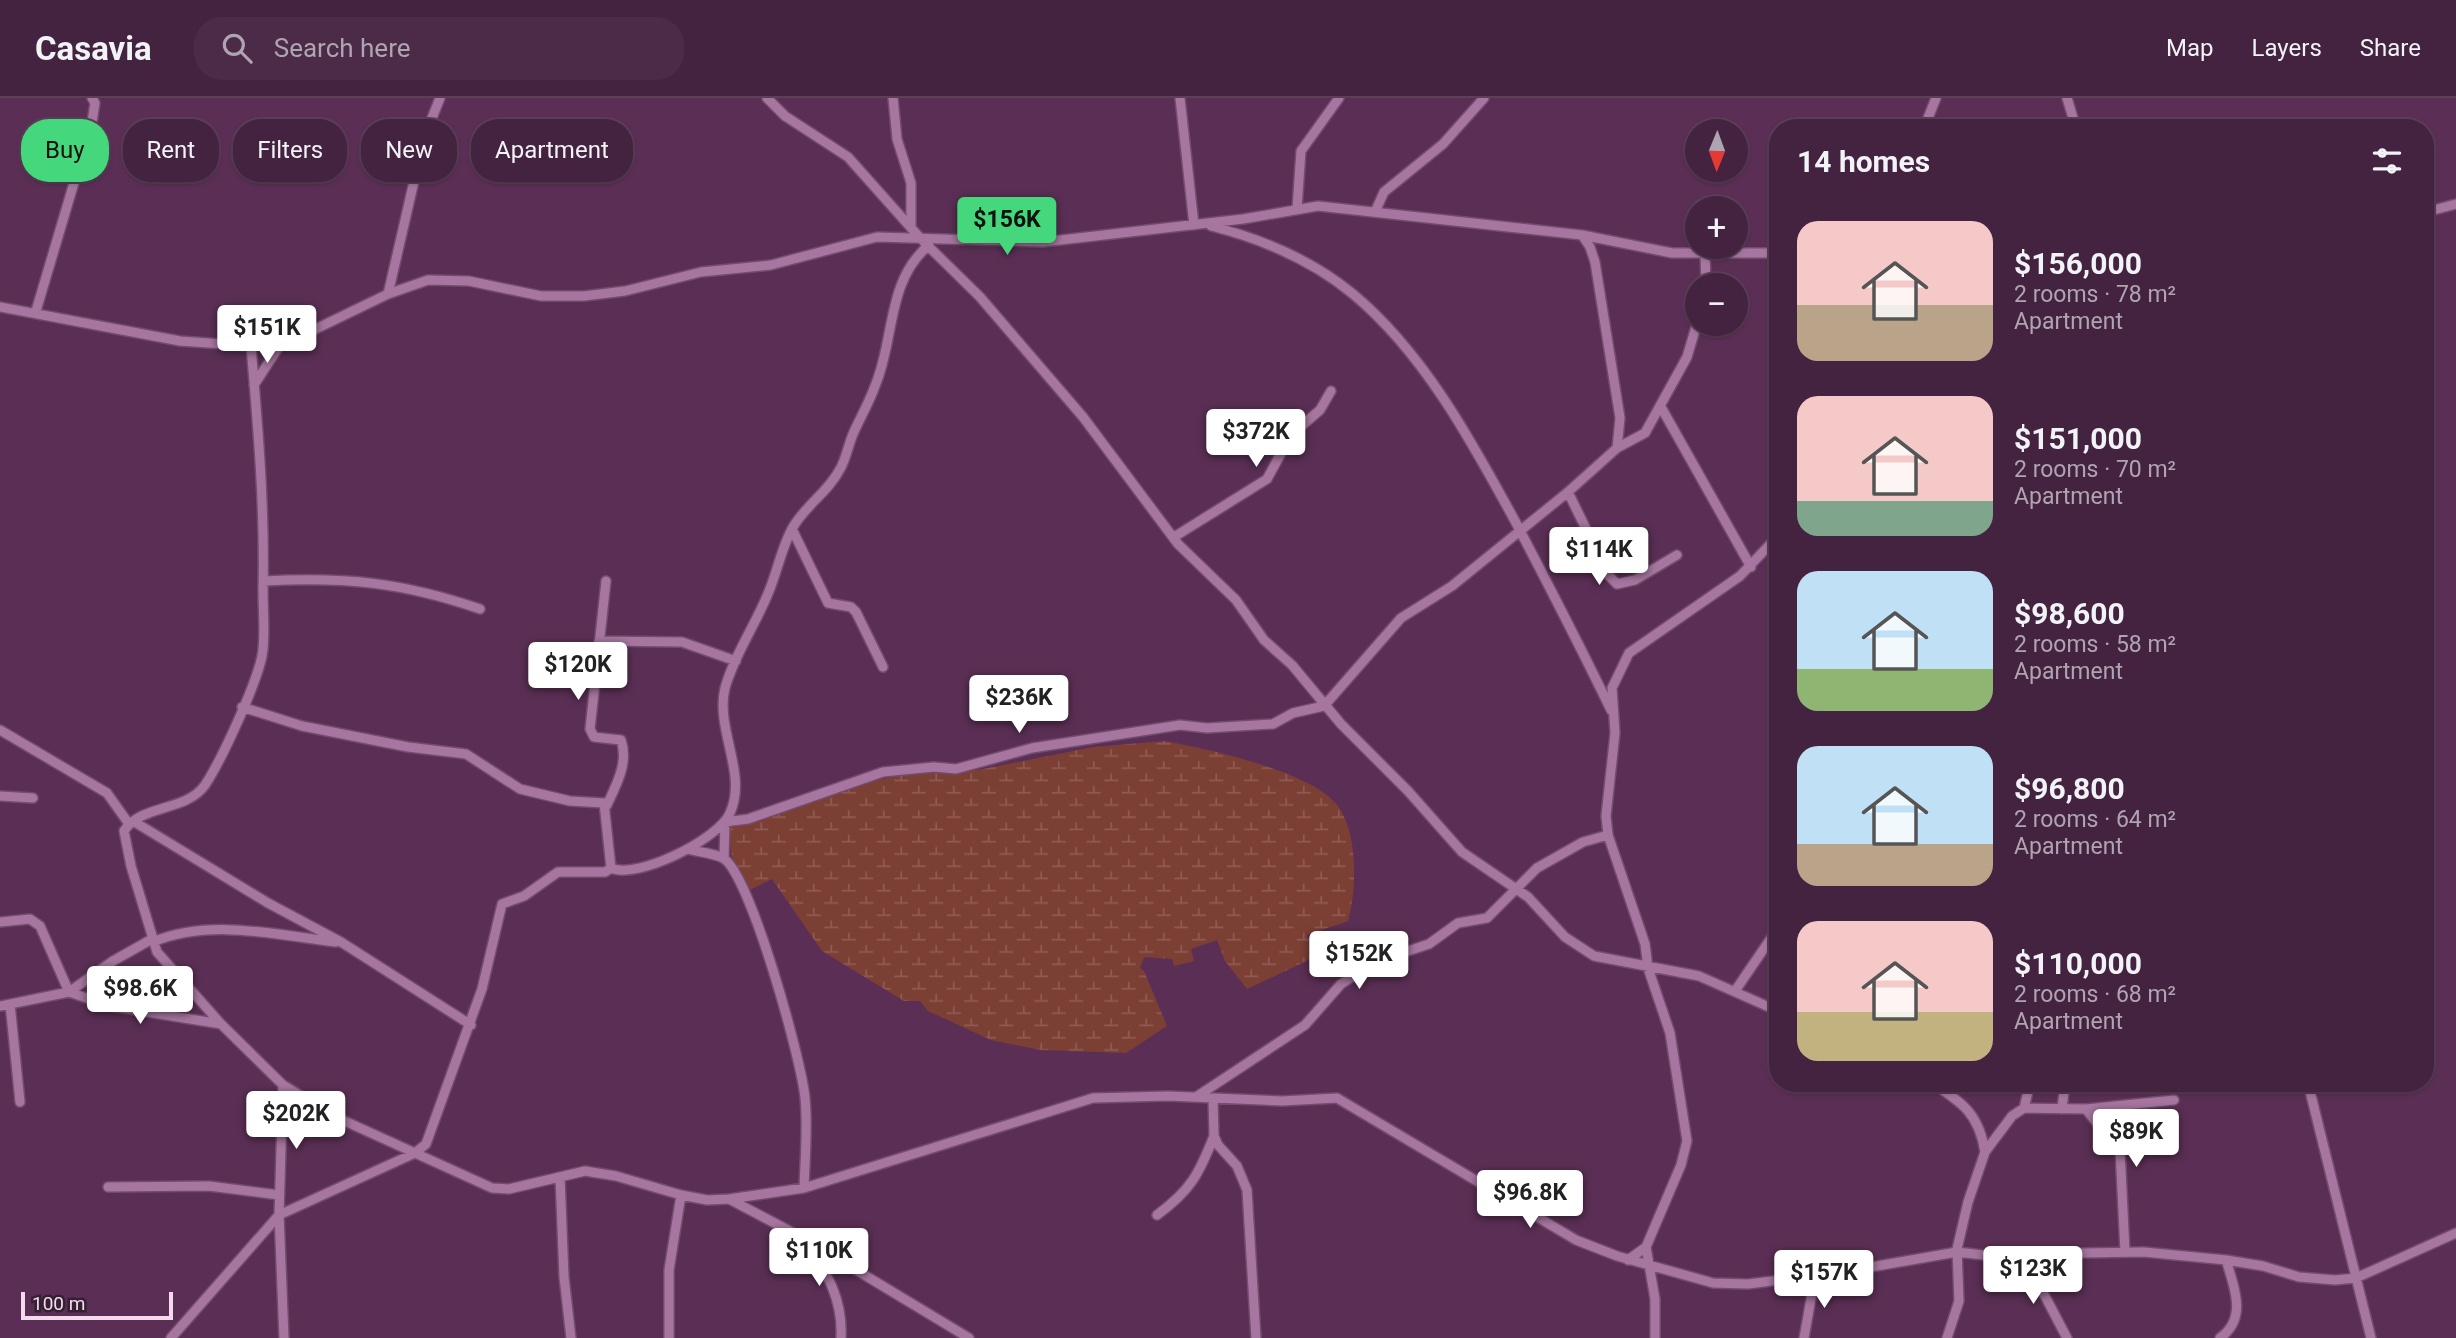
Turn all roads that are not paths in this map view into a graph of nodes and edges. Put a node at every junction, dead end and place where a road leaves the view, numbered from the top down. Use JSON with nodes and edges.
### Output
{"nodes":[{"id":1,"x":92,"y":98,"type":"edge"},
{"id":2,"x":440,"y":98,"type":"edge"},
{"id":3,"x":767,"y":98,"type":"edge"},
{"id":4,"x":893,"y":98,"type":"edge"},
{"id":5,"x":1180,"y":98,"type":"edge"},
{"id":6,"x":1339,"y":98,"type":"edge"},
{"id":7,"x":1484,"y":98,"type":"edge"},
{"id":8,"x":1936,"y":98,"type":"edge"},
{"id":9,"x":2067,"y":98,"type":"edge"},
{"id":10,"x":1928,"y":119,"type":"edge"},
{"id":11,"x":2073,"y":119,"type":"edge"},
{"id":12,"x":2456,"y":204,"type":"edge"},
{"id":13,"x":1297,"y":208,"type":"junction"},
{"id":14,"x":2434,"y":210,"type":"edge"},
{"id":15,"x":1375,"y":212,"type":"junction"},
{"id":16,"x":1199,"y":224,"type":"junction"},
{"id":17,"x":911,"y":228,"type":"junction"},
{"id":18,"x":1582,"y":235,"type":"junction"},
{"id":19,"x":925,"y":242,"type":"junction"},
{"id":20,"x":1685,"y":253,"type":"edge"},
{"id":21,"x":1748,"y":253,"type":"edge"},
{"id":22,"x":1769,"y":253,"type":"edge"},
{"id":23,"x":388,"y":294,"type":"junction"},
{"id":24,"x":0,"y":307,"type":"edge"},
{"id":25,"x":36,"y":311,"type":"junction"},
{"id":26,"x":1693,"y":336,"type":"edge"},
{"id":27,"x":282,"y":342,"type":"junction"},
{"id":28,"x":251,"y":346,"type":"junction"},
{"id":29,"x":254,"y":385,"type":"junction"},
{"id":30,"x":1331,"y":391,"type":"dead end"},
{"id":31,"x":1661,"y":407,"type":"junction"},
{"id":32,"x":1617,"y":448,"type":"junction"},
{"id":33,"x":1568,"y":492,"type":"junction"},
{"id":34,"x":792,"y":529,"type":"junction"},
{"id":35,"x":1519,"y":530,"type":"junction"},
{"id":36,"x":1174,"y":537,"type":"junction"},
{"id":37,"x":1769,"y":546,"type":"edge"},
{"id":38,"x":1677,"y":555,"type":"dead end"},
{"id":39,"x":1751,"y":567,"type":"junction"},
{"id":40,"x":264,"y":581,"type":"junction"},
{"id":41,"x":606,"y":581,"type":"dead end"},
{"id":42,"x":480,"y":610,"type":"dead end"},
{"id":43,"x":600,"y":641,"type":"junction"},
{"id":44,"x":736,"y":661,"type":"junction"},
{"id":45,"x":883,"y":667,"type":"dead end"},
{"id":46,"x":1324,"y":706,"type":"junction"},
{"id":47,"x":242,"y":707,"type":"junction"},
{"id":48,"x":1613,"y":713,"type":"junction"},
{"id":49,"x":0,"y":730,"type":"edge"},
{"id":50,"x":0,"y":796,"type":"edge"},
{"id":51,"x":33,"y":798,"type":"dead end"},
{"id":52,"x":607,"y":805,"type":"junction"},
{"id":53,"x":725,"y":822,"type":"junction"},
{"id":54,"x":131,"y":823,"type":"junction"},
{"id":55,"x":1608,"y":835,"type":"junction"},
{"id":56,"x":687,"y":849,"type":"junction"},
{"id":57,"x":724,"y":859,"type":"junction"},
{"id":58,"x":611,"y":868,"type":"junction"},
{"id":59,"x":1516,"y":887,"type":"junction"},
{"id":60,"x":0,"y":922,"type":"edge"},
{"id":61,"x":153,"y":940,"type":"junction"},
{"id":62,"x":1769,"y":941,"type":"edge"},
{"id":63,"x":341,"y":942,"type":"junction"},
{"id":64,"x":1648,"y":968,"type":"junction"},
{"id":65,"x":1735,"y":990,"type":"junction"},
{"id":66,"x":69,"y":992,"type":"junction"},
{"id":67,"x":5,"y":1005,"type":"edge"},
{"id":68,"x":1769,"y":1007,"type":"edge"},
{"id":69,"x":221,"y":1024,"type":"junction"},
{"id":70,"x":471,"y":1025,"type":"junction"},
{"id":71,"x":283,"y":1085,"type":"junction"},
{"id":72,"x":1944,"y":1092,"type":"edge"},
{"id":73,"x":2027,"y":1092,"type":"edge"},
{"id":74,"x":2064,"y":1092,"type":"edge"},
{"id":75,"x":2310,"y":1092,"type":"edge"},
{"id":76,"x":1196,"y":1097,"type":"junction"},
{"id":77,"x":1213,"y":1098,"type":"junction"},
{"id":78,"x":2174,"y":1100,"type":"dead end"},
{"id":79,"x":20,"y":1102,"type":"dead end"},
{"id":80,"x":2024,"y":1108,"type":"junction"},
{"id":81,"x":2062,"y":1109,"type":"junction"},
{"id":82,"x":2086,"y":1109,"type":"junction"},
{"id":83,"x":2003,"y":1128,"type":"junction"},
{"id":84,"x":1982,"y":1129,"type":"junction"},
{"id":85,"x":1214,"y":1136,"type":"junction"},
{"id":86,"x":415,"y":1153,"type":"junction"},
{"id":87,"x":1985,"y":1153,"type":"junction"},
{"id":88,"x":560,"y":1177,"type":"junction"},
{"id":89,"x":108,"y":1187,"type":"dead end"},
{"id":90,"x":804,"y":1188,"type":"junction"},
{"id":91,"x":279,"y":1195,"type":"junction"},
{"id":92,"x":681,"y":1195,"type":"junction"},
{"id":93,"x":729,"y":1199,"type":"junction"},
{"id":94,"x":279,"y":1215,"type":"junction"},
{"id":95,"x":1157,"y":1215,"type":"dead end"},
{"id":96,"x":2456,"y":1233,"type":"edge"},
{"id":97,"x":803,"y":1238,"type":"junction"},
{"id":98,"x":1646,"y":1247,"type":"junction"},
{"id":99,"x":1957,"y":1252,"type":"junction"},
{"id":100,"x":2125,"y":1252,"type":"junction"},
{"id":101,"x":1628,"y":1260,"type":"junction"},
{"id":102,"x":2026,"y":1260,"type":"junction"},
{"id":103,"x":2226,"y":1260,"type":"junction"},
{"id":104,"x":1651,"y":1267,"type":"junction"},
{"id":105,"x":1815,"y":1276,"type":"junction"},
{"id":106,"x":2356,"y":1278,"type":"junction"},
{"id":107,"x":172,"y":1338,"type":"edge"},
{"id":108,"x":284,"y":1338,"type":"edge"},
{"id":109,"x":571,"y":1338,"type":"edge"},
{"id":110,"x":669,"y":1338,"type":"edge"},
{"id":111,"x":841,"y":1338,"type":"edge"},
{"id":112,"x":969,"y":1338,"type":"edge"},
{"id":113,"x":1256,"y":1338,"type":"edge"},
{"id":114,"x":1655,"y":1338,"type":"edge"},
{"id":115,"x":1804,"y":1338,"type":"edge"},
{"id":116,"x":1947,"y":1338,"type":"edge"},
{"id":117,"x":2067,"y":1338,"type":"edge"},
{"id":118,"x":2220,"y":1338,"type":"edge"},
{"id":119,"x":2371,"y":1338,"type":"edge"}],
"edges":[{"from":1,"to":25,"type":"street"},
{"from":2,"to":23,"type":"street"},
{"from":3,"to":17,"type":"street"},
{"from":4,"to":17,"type":"street"},
{"from":5,"to":16,"type":"street"},
{"from":6,"to":13,"type":"street"},
{"from":7,"to":15,"type":"street"},
{"from":8,"to":10,"type":"street"},
{"from":9,"to":11,"type":"street"},
{"from":12,"to":14,"type":"street"},
{"from":13,"to":15,"type":"street"},
{"from":13,"to":16,"type":"street"},
{"from":15,"to":18,"type":"street"},
{"from":16,"to":19,"type":"street"},
{"from":16,"to":35,"type":"street"},
{"from":17,"to":19,"type":"street"},
{"from":18,"to":20,"type":"street"},
{"from":18,"to":32,"type":"street"},
{"from":19,"to":23,"type":"street"},
{"from":19,"to":34,"type":"street"},
{"from":19,"to":36,"type":"street"},
{"from":21,"to":22,"type":"street"},
{"from":23,"to":27,"type":"street"},
{"from":24,"to":25,"type":"street"},
{"from":25,"to":28,"type":"street"},
{"from":26,"to":31,"type":"street"},
{"from":27,"to":28,"type":"street"},
{"from":27,"to":29,"type":"street"},
{"from":28,"to":29,"type":"street"},
{"from":29,"to":40,"type":"street"},
{"from":30,"to":36,"type":"street"},
{"from":31,"to":32,"type":"street"},
{"from":31,"to":39,"type":"street"},
{"from":32,"to":33,"type":"street"},
{"from":33,"to":35,"type":"street"},
{"from":33,"to":38,"type":"street"},
{"from":34,"to":44,"type":"street"},
{"from":34,"to":45,"type":"street"},
{"from":35,"to":46,"type":"street"},
{"from":35,"to":48,"type":"street"},
{"from":36,"to":46,"type":"street"},
{"from":37,"to":39,"type":"street"},
{"from":39,"to":48,"type":"street"},
{"from":40,"to":42,"type":"street"},
{"from":40,"to":47,"type":"street"},
{"from":41,"to":43,"type":"street"},
{"from":43,"to":44,"type":"street"},
{"from":43,"to":52,"type":"street"},
{"from":44,"to":53,"type":"street"},
{"from":46,"to":53,"type":"street"},
{"from":46,"to":59,"type":"street"},
{"from":47,"to":52,"type":"street"},
{"from":47,"to":54,"type":"street"},
{"from":48,"to":55,"type":"street"},
{"from":49,"to":54,"type":"street"},
{"from":50,"to":51,"type":"street"},
{"from":52,"to":58,"type":"street"},
{"from":53,"to":56,"type":"street"},
{"from":53,"to":57,"type":"street"},
{"from":54,"to":61,"type":"street"},
{"from":54,"to":63,"type":"street"},
{"from":55,"to":59,"type":"street"},
{"from":55,"to":64,"type":"street"},
{"from":56,"to":57,"type":"street"},
{"from":56,"to":58,"type":"street"},
{"from":57,"to":90,"type":"street"},
{"from":58,"to":70,"type":"street"},
{"from":59,"to":64,"type":"street"},
{"from":59,"to":76,"type":"street"},
{"from":60,"to":66,"type":"street"},
{"from":61,"to":63,"type":"street"},
{"from":61,"to":66,"type":"street"},
{"from":61,"to":69,"type":"street"},
{"from":62,"to":65,"type":"street"},
{"from":63,"to":70,"type":"street"},
{"from":64,"to":65,"type":"street"},
{"from":64,"to":98,"type":"street"},
{"from":65,"to":68,"type":"street"},
{"from":66,"to":67,"type":"street"},
{"from":66,"to":69,"type":"street"},
{"from":67,"to":79,"type":"street"},
{"from":69,"to":71,"type":"street"},
{"from":70,"to":86,"type":"street"},
{"from":71,"to":86,"type":"street"},
{"from":71,"to":91,"type":"street"},
{"from":71,"to":94,"type":"street"},
{"from":72,"to":84,"type":"street"},
{"from":73,"to":80,"type":"street"},
{"from":74,"to":81,"type":"street"},
{"from":75,"to":106,"type":"street"},
{"from":76,"to":77,"type":"street"},
{"from":76,"to":90,"type":"street"},
{"from":77,"to":85,"type":"street"},
{"from":77,"to":101,"type":"street"},
{"from":78,"to":82,"type":"street"},
{"from":80,"to":81,"type":"street"},
{"from":80,"to":83,"type":"street"},
{"from":81,"to":82,"type":"street"},
{"from":82,"to":100,"type":"street"},
{"from":83,"to":84,"type":"street"},
{"from":83,"to":87,"type":"street"},
{"from":84,"to":87,"type":"street"},
{"from":85,"to":95,"type":"street"},
{"from":85,"to":113,"type":"street"},
{"from":86,"to":88,"type":"street"},
{"from":86,"to":94,"type":"street"},
{"from":87,"to":99,"type":"street"},
{"from":88,"to":92,"type":"street"},
{"from":88,"to":109,"type":"street"},
{"from":89,"to":91,"type":"street"},
{"from":90,"to":93,"type":"street"},
{"from":91,"to":94,"type":"street"},
{"from":92,"to":93,"type":"street"},
{"from":92,"to":110,"type":"street"},
{"from":93,"to":97,"type":"street"},
{"from":94,"to":107,"type":"street"},
{"from":94,"to":108,"type":"street"},
{"from":96,"to":106,"type":"street"},
{"from":97,"to":111,"type":"street"},
{"from":97,"to":112,"type":"street"},
{"from":98,"to":101,"type":"street"},
{"from":98,"to":104,"type":"street"},
{"from":99,"to":102,"type":"street"},
{"from":99,"to":105,"type":"street"},
{"from":99,"to":116,"type":"street"},
{"from":100,"to":102,"type":"street"},
{"from":100,"to":103,"type":"street"},
{"from":101,"to":104,"type":"street"},
{"from":102,"to":117,"type":"street"},
{"from":103,"to":106,"type":"street"},
{"from":103,"to":118,"type":"street"},
{"from":104,"to":105,"type":"street"},
{"from":104,"to":114,"type":"street"},
{"from":105,"to":115,"type":"street"},
{"from":106,"to":119,"type":"street"}]}
